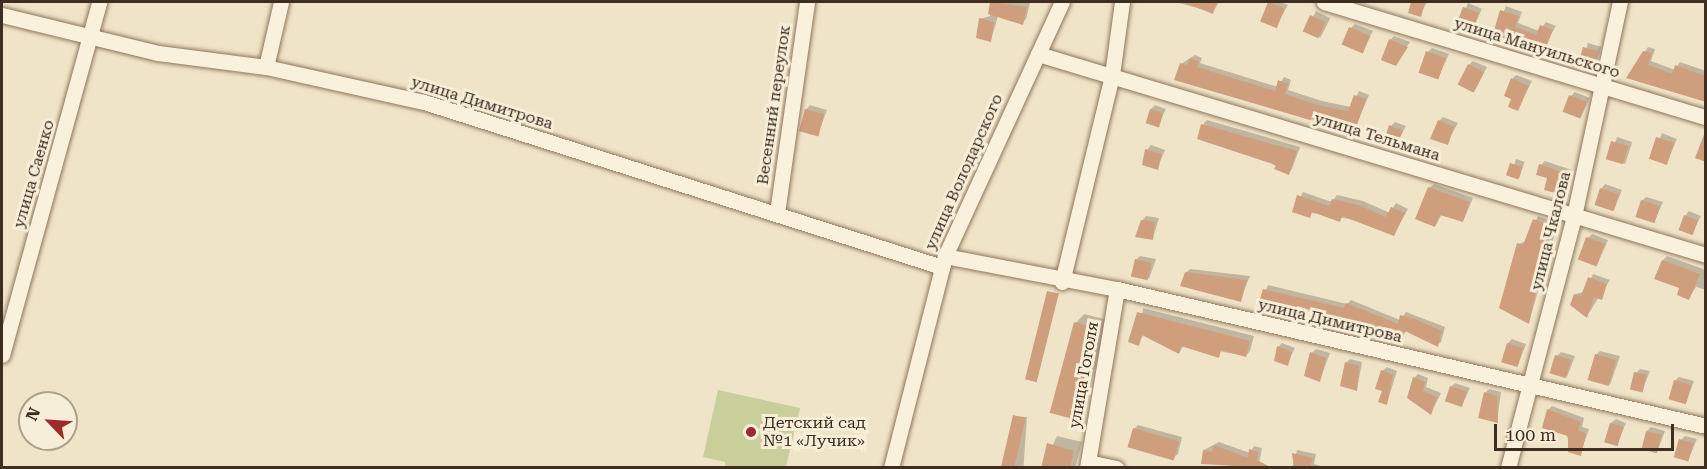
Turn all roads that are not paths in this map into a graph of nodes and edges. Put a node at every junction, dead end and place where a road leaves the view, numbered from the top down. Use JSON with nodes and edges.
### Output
{"nodes":[{"id":1,"x":99,"y":2,"type":"edge"},
{"id":2,"x":280,"y":2,"type":"edge"},
{"id":3,"x":807,"y":2,"type":"edge"},
{"id":4,"x":1062,"y":2,"type":"edge"},
{"id":5,"x":1122,"y":2,"type":"edge"},
{"id":6,"x":1324,"y":2,"type":"edge"},
{"id":7,"x":1620,"y":2,"type":"edge"},
{"id":8,"x":2,"y":15,"type":"edge"},
{"id":9,"x":92,"y":36,"type":"junction"},
{"id":10,"x":1038,"y":54,"type":"junction"},
{"id":11,"x":266,"y":68,"type":"junction"},
{"id":12,"x":1112,"y":75,"type":"junction"},
{"id":13,"x":1604,"y":88,"type":"junction"},
{"id":14,"x":1706,"y":117,"type":"edge"},
{"id":15,"x":777,"y":213,"type":"junction"},
{"id":16,"x":1574,"y":216,"type":"junction"},
{"id":17,"x":1706,"y":255,"type":"edge"},
{"id":18,"x":943,"y":262,"type":"junction"},
{"id":19,"x":1062,"y":282,"type":"junction"},
{"id":20,"x":1117,"y":289,"type":"junction"},
{"id":21,"x":2,"y":355,"type":"edge"},
{"id":22,"x":1530,"y":386,"type":"junction"},
{"id":23,"x":1706,"y":426,"type":"edge"},
{"id":24,"x":1087,"y":465,"type":"edge"},
{"id":25,"x":891,"y":468,"type":"edge"},
{"id":26,"x":1116,"y":468,"type":"edge"},
{"id":27,"x":1508,"y":468,"type":"edge"}],
"edges":[{"from":1,"to":9,"type":"street","name":"улица Саенко"},
{"from":2,"to":11,"type":"street"},
{"from":3,"to":15,"type":"street","name":"Весенний переулок"},
{"from":4,"to":10,"type":"street","name":"улица Володарского"},
{"from":5,"to":12,"type":"street"},
{"from":6,"to":13,"type":"street","name":"улица Мануильского"},
{"from":7,"to":13,"type":"street","name":"улица Чкалова"},
{"from":8,"to":9,"type":"street","name":"улица Димитрова"},
{"from":9,"to":11,"type":"street","name":"улица Димитрова"},
{"from":9,"to":21,"type":"street","name":"улица Саенко"},
{"from":10,"to":12,"type":"street","name":"улица Тельмана"},
{"from":10,"to":18,"type":"street","name":"улица Володарского"},
{"from":11,"to":15,"type":"street","name":"улица Димитрова"},
{"from":12,"to":16,"type":"street","name":"улица Тельмана"},
{"from":12,"to":19,"type":"street"},
{"from":13,"to":14,"type":"street","name":"улица Мануильского"},
{"from":13,"to":16,"type":"street","name":"улица Чкалова"},
{"from":15,"to":18,"type":"street","name":"улица Димитрова"},
{"from":16,"to":17,"type":"street","name":"улица Тельмана"},
{"from":16,"to":22,"type":"street","name":"улица Чкалова"},
{"from":18,"to":19,"type":"street","name":"улица Димитрова"},
{"from":18,"to":25,"type":"street","name":"улица Володарского"},
{"from":19,"to":20,"type":"street","name":"улица Димитрова"},
{"from":20,"to":22,"type":"street","name":"улица Димитрова"},
{"from":20,"to":24,"type":"street","name":"улица Гоголя"},
{"from":22,"to":23,"type":"street","name":"улица Димитрова"},
{"from":22,"to":27,"type":"street","name":"улица Чкалова"},
{"from":24,"to":26,"type":"street"}]}
